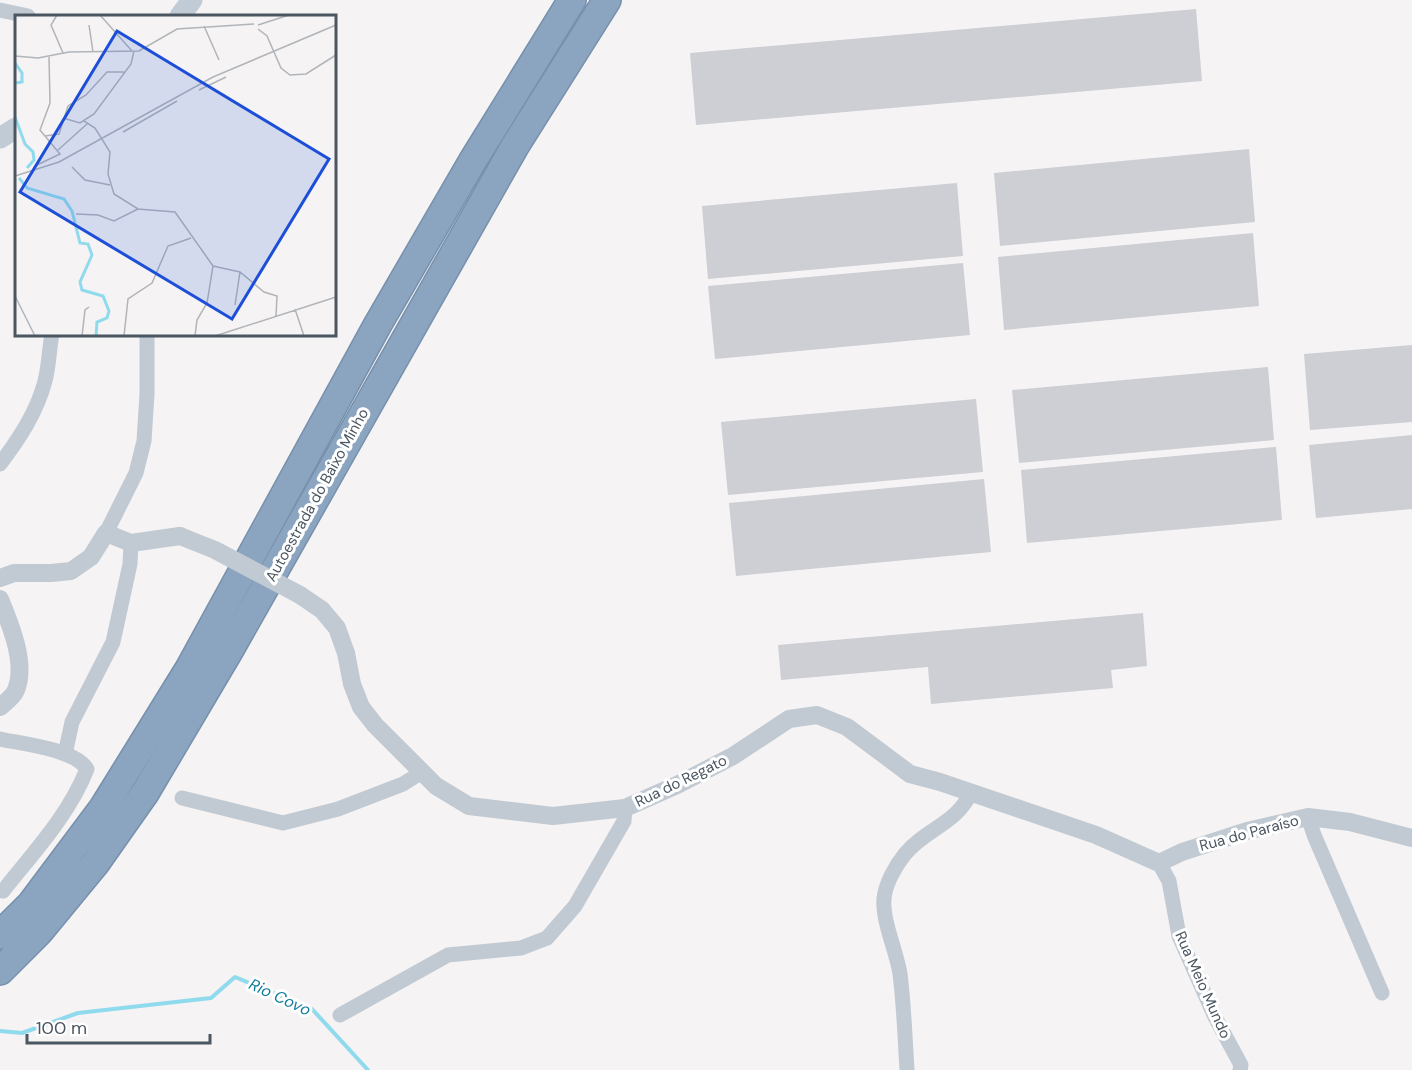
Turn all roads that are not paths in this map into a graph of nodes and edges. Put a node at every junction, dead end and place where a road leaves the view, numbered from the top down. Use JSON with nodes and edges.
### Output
{"nodes":[{"id":1,"x":192,"y":0,"type":"edge"},
{"id":2,"x":572,"y":0,"type":"edge"},
{"id":3,"x":607,"y":0,"type":"edge"},
{"id":4,"x":0,"y":10,"type":"edge"},
{"id":5,"x":23,"y":15,"type":"edge"},
{"id":6,"x":181,"y":15,"type":"edge"},
{"id":7,"x":15,"y":129,"type":"edge"},
{"id":8,"x":0,"y":138,"type":"edge"},
{"id":9,"x":52,"y":336,"type":"edge"},
{"id":10,"x":147,"y":336,"type":"edge"},
{"id":11,"x":0,"y":464,"type":"edge"},
{"id":12,"x":106,"y":533,"type":"junction"},
{"id":13,"x":131,"y":543,"type":"junction"},
{"id":14,"x":0,"y":578,"type":"edge"},
{"id":15,"x":0,"y":599,"type":"edge"},
{"id":16,"x":0,"y":706,"type":"edge"},
{"id":17,"x":0,"y":739,"type":"edge"},
{"id":18,"x":64,"y":754,"type":"junction"},
{"id":19,"x":422,"y":772,"type":"junction"},
{"id":20,"x":971,"y":792,"type":"junction"},
{"id":21,"x":182,"y":798,"type":"dead end"},
{"id":22,"x":625,"y":808,"type":"junction"},
{"id":23,"x":1308,"y":817,"type":"junction"},
{"id":24,"x":1412,"y":838,"type":"edge"},
{"id":25,"x":1159,"y":863,"type":"junction"},
{"id":26,"x":3,"y":891,"type":"dead end"},
{"id":27,"x":0,"y":935,"type":"edge"},
{"id":28,"x":0,"y":971,"type":"edge"},
{"id":29,"x":1382,"y":993,"type":"dead end"},
{"id":30,"x":340,"y":1015,"type":"dead end"},
{"id":31,"x":907,"y":1070,"type":"edge"},
{"id":32,"x":1240,"y":1070,"type":"edge"}],
"edges":[{"from":1,"to":6,"type":"main road"},
{"from":2,"to":27,"type":"highway","name":"Autoestrada do Baixo Minho"},
{"from":3,"to":28,"type":"highway","name":"Autoestrada do Baixo Minho"},
{"from":4,"to":5,"type":"street"},
{"from":7,"to":8,"type":"main road"},
{"from":9,"to":11,"type":"street"},
{"from":10,"to":12,"type":"street"},
{"from":12,"to":13,"type":"street","name":"Rua do Regato"},
{"from":12,"to":14,"type":"street"},
{"from":13,"to":18,"type":"street"},
{"from":13,"to":19,"type":"street","name":"Rua do Regato","bridge":true},
{"from":15,"to":16,"type":"street"},
{"from":17,"to":18,"type":"street"},
{"from":18,"to":26,"type":"street"},
{"from":19,"to":21,"type":"street"},
{"from":19,"to":22,"type":"street","name":"Rua do Regato"},
{"from":20,"to":22,"type":"street","name":"Rua do Regato"},
{"from":20,"to":25,"type":"street","name":"Rua do Regato"},
{"from":20,"to":31,"type":"street"},
{"from":22,"to":30,"type":"street"},
{"from":23,"to":24,"type":"street","name":"Rua do Paraíso"},
{"from":23,"to":25,"type":"street","name":"Rua do Paraíso"},
{"from":23,"to":29,"type":"street"},
{"from":25,"to":32,"type":"street","name":"Rua Meio Mundo"}]}
